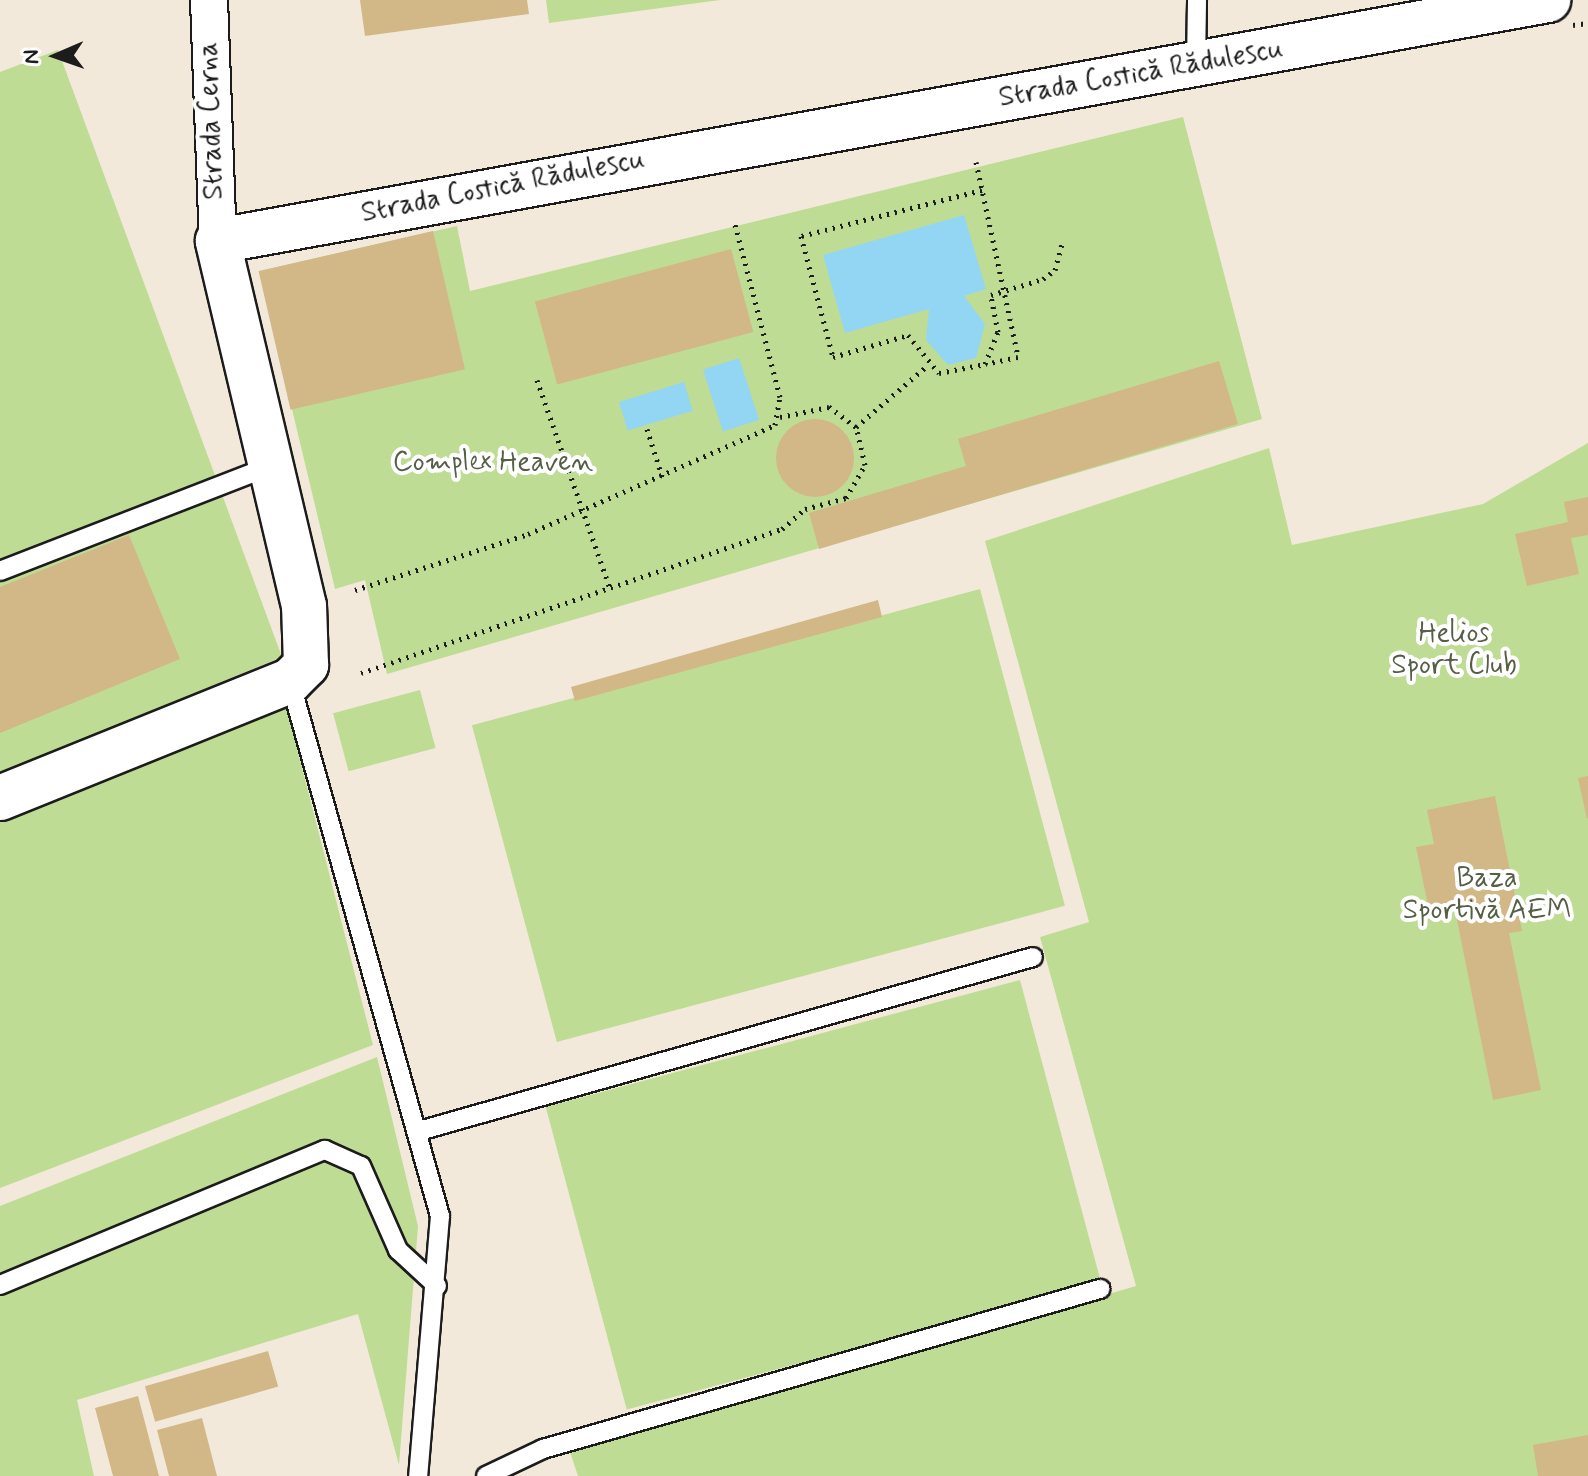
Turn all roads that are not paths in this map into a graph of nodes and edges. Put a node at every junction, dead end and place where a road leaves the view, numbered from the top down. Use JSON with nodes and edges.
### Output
{"nodes":[{"id":1,"x":209,"y":0,"type":"edge"},
{"id":2,"x":1197,"y":0,"type":"edge"},
{"id":3,"x":1548,"y":0,"type":"edge"},
{"id":4,"x":1196,"y":65,"type":"junction"},
{"id":5,"x":218,"y":241,"type":"junction"},
{"id":6,"x":268,"y":467,"type":"junction"},
{"id":7,"x":0,"y":571,"type":"edge"},
{"id":8,"x":290,"y":681,"type":"junction"},
{"id":9,"x":0,"y":798,"type":"edge"},
{"id":10,"x":1033,"y":957,"type":"dead end"},
{"id":11,"x":419,"y":1131,"type":"junction"},
{"id":12,"x":0,"y":1285,"type":"edge"},
{"id":13,"x":437,"y":1286,"type":"junction"},
{"id":14,"x":1100,"y":1289,"type":"dead end"},
{"id":15,"x":418,"y":1476,"type":"edge"},
{"id":16,"x":486,"y":1476,"type":"edge"}],
"edges":[{"from":1,"to":5,"type":"street","name":"Strada Cerna"},
{"from":2,"to":4,"type":"lane"},
{"from":3,"to":4,"type":"street","name":"Strada Costică Rădulescu"},
{"from":4,"to":5,"type":"street","name":"Strada Costică Rădulescu"},
{"from":5,"to":6,"type":"street"},
{"from":6,"to":7,"type":"lane"},
{"from":6,"to":8,"type":"street"},
{"from":8,"to":9,"type":"street"},
{"from":8,"to":11,"type":"lane"},
{"from":10,"to":11,"type":"lane"},
{"from":11,"to":13,"type":"lane"},
{"from":12,"to":13,"type":"lane"},
{"from":13,"to":15,"type":"lane"},
{"from":14,"to":16,"type":"lane"}]}
